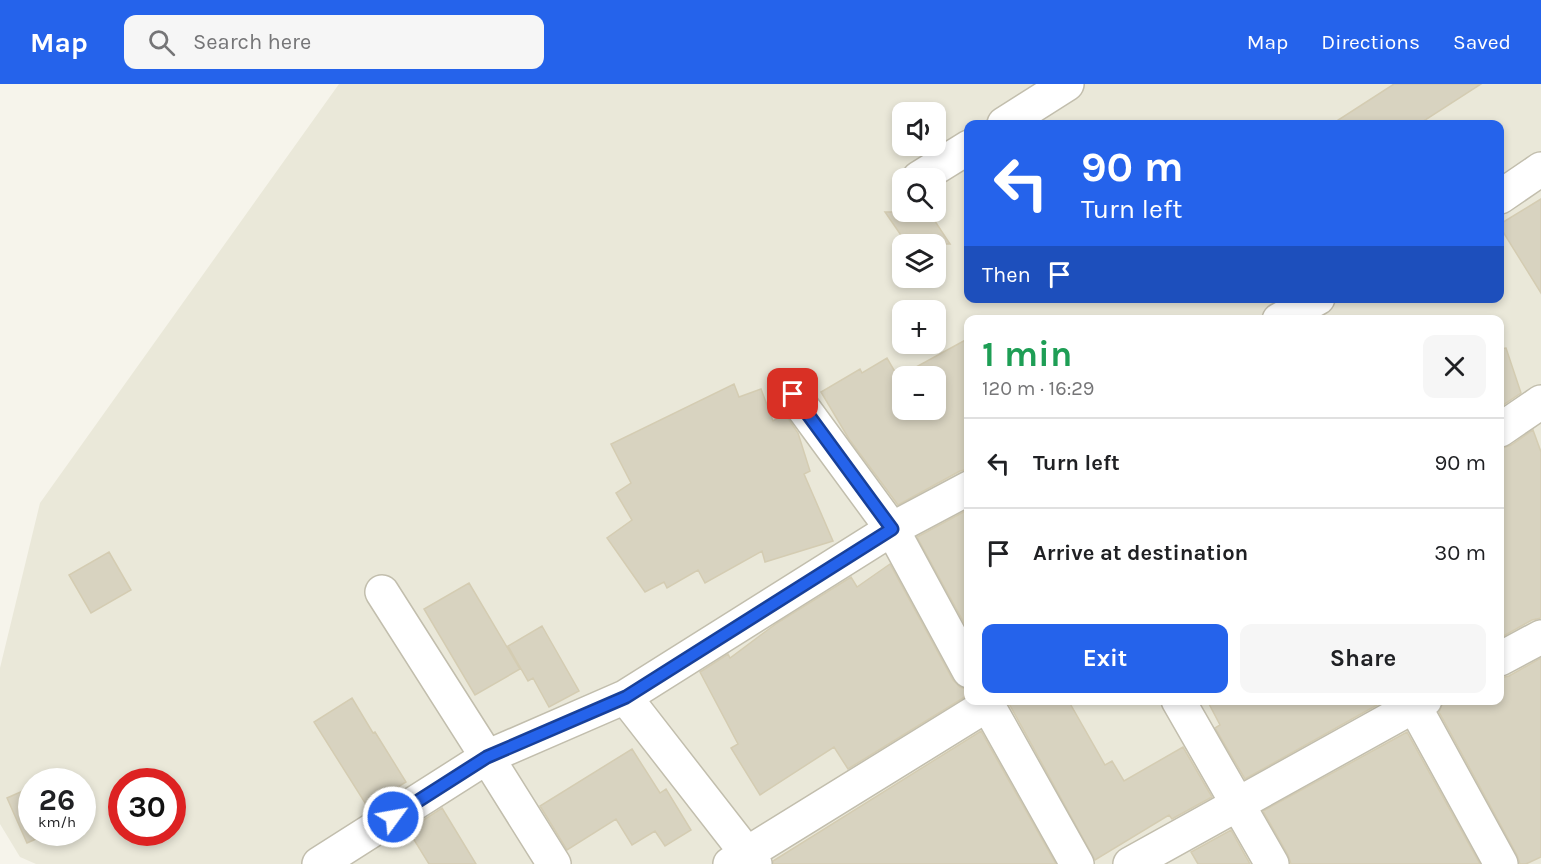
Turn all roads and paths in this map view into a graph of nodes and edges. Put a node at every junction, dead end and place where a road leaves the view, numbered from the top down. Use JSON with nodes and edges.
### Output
{"nodes":[{"id":1,"x":1067,"y":84,"type":"edge"},
{"id":2,"x":1010,"y":120,"type":"edge"},
{"id":3,"x":964,"y":150,"type":"edge"},
{"id":4,"x":935,"y":168,"type":"edge"},
{"id":5,"x":1541,"y":169,"type":"edge"},
{"id":6,"x":1504,"y":194,"type":"edge"},
{"id":7,"x":1309,"y":303,"type":"edge"},
{"id":8,"x":1288,"y":315,"type":"edge"},
{"id":9,"x":793,"y":394,"type":"dead end"},
{"id":10,"x":1541,"y":402,"type":"edge"},
{"id":11,"x":1504,"y":427,"type":"edge"},
{"id":12,"x":964,"y":491,"type":"edge"},
{"id":13,"x":892,"y":529,"type":"junction"},
{"id":14,"x":382,"y":592,"type":"dead end"},
{"id":15,"x":1541,"y":637,"type":"edge"},
{"id":16,"x":1504,"y":657,"type":"edge"},
{"id":17,"x":964,"y":662,"type":"edge"},
{"id":18,"x":626,"y":697,"type":"junction"},
{"id":19,"x":983,"y":705,"type":"edge"},
{"id":20,"x":987,"y":705,"type":"edge"},
{"id":21,"x":1181,"y":705,"type":"edge"},
{"id":22,"x":1412,"y":705,"type":"edge"},
{"id":23,"x":1419,"y":705,"type":"edge"},
{"id":24,"x":487,"y":757,"type":"junction"},
{"id":25,"x":1238,"y":805,"type":"junction"},
{"id":26,"x":744,"y":861,"type":"edge"},
{"id":27,"x":319,"y":864,"type":"edge"},
{"id":28,"x":554,"y":864,"type":"edge"},
{"id":29,"x":1077,"y":864,"type":"edge"},
{"id":30,"x":1130,"y":864,"type":"edge"},
{"id":31,"x":1272,"y":864,"type":"edge"},
{"id":32,"x":1501,"y":864,"type":"edge"}],
"edges":[{"from":1,"to":2,"type":"street"},
{"from":3,"to":4,"type":"street"},
{"from":5,"to":6,"type":"street"},
{"from":7,"to":8,"type":"street"},
{"from":9,"to":13,"type":"street"},
{"from":10,"to":11,"type":"street"},
{"from":12,"to":13,"type":"street"},
{"from":13,"to":17,"type":"street"},
{"from":13,"to":18,"type":"street"},
{"from":14,"to":24,"type":"street"},
{"from":15,"to":16,"type":"street"},
{"from":18,"to":24,"type":"street"},
{"from":18,"to":26,"type":"street"},
{"from":19,"to":26,"type":"street"},
{"from":20,"to":29,"type":"street"},
{"from":21,"to":25,"type":"street"},
{"from":22,"to":25,"type":"street"},
{"from":23,"to":32,"type":"street"},
{"from":24,"to":27,"type":"street"},
{"from":24,"to":28,"type":"street"},
{"from":25,"to":30,"type":"street"},
{"from":25,"to":31,"type":"street"}]}
